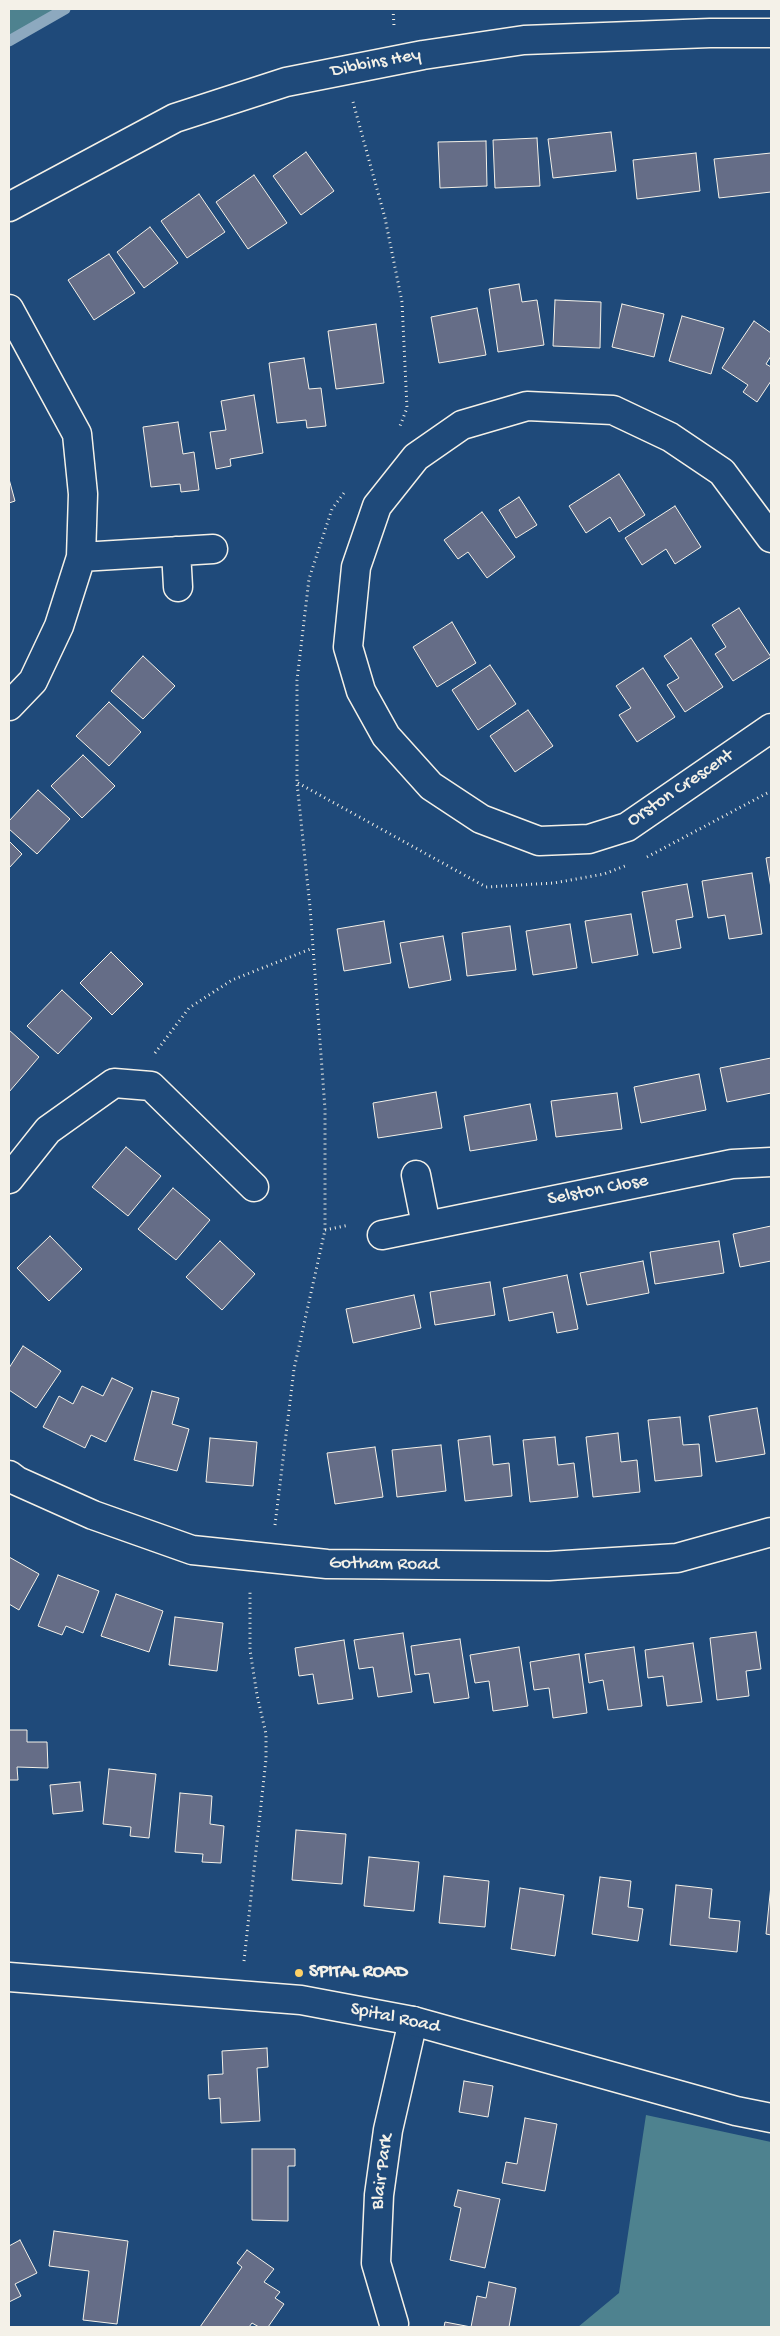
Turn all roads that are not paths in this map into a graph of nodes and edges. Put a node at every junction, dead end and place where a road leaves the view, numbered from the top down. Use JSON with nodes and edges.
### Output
{"nodes":[{"id":1,"x":771,"y":33,"type":"edge"},
{"id":2,"x":9,"y":207,"type":"edge"},
{"id":3,"x":9,"y":309,"type":"edge"},
{"id":4,"x":771,"y":538,"type":"edge"},
{"id":5,"x":213,"y":549,"type":"dead end"},
{"id":6,"x":176,"y":551,"type":"junction"},
{"id":7,"x":81,"y":557,"type":"junction"},
{"id":8,"x":178,"y":587,"type":"dead end"},
{"id":9,"x":9,"y":706,"type":"edge"},
{"id":10,"x":771,"y":728,"type":"edge"},
{"id":11,"x":771,"y":1162,"type":"edge"},
{"id":12,"x":416,"y":1174,"type":"dead end"},
{"id":13,"x":9,"y":1178,"type":"edge"},
{"id":14,"x":254,"y":1187,"type":"dead end"},
{"id":15,"x":426,"y":1225,"type":"junction"},
{"id":16,"x":382,"y":1234,"type":"dead end"},
{"id":17,"x":9,"y":1475,"type":"edge"},
{"id":18,"x":771,"y":1532,"type":"edge"},
{"id":19,"x":9,"y":1977,"type":"edge"},
{"id":20,"x":413,"y":2020,"type":"junction"},
{"id":21,"x":771,"y":2118,"type":"edge"},
{"id":22,"x":394,"y":2324,"type":"dead end"}],
"edges":[{"from":1,"to":2,"type":"street","name":"Dibbins Hey"},
{"from":3,"to":7,"type":"street"},
{"from":4,"to":10,"type":"street","name":"Orston Crescent"},
{"from":5,"to":6,"type":"street"},
{"from":6,"to":7,"type":"street"},
{"from":6,"to":8,"type":"street"},
{"from":7,"to":9,"type":"street"},
{"from":11,"to":15,"type":"street","name":"Selston Close"},
{"from":12,"to":15,"type":"street"},
{"from":13,"to":14,"type":"street"},
{"from":15,"to":16,"type":"street","name":"Selston Close"},
{"from":17,"to":18,"type":"street","name":"Gotham Road"},
{"from":19,"to":20,"type":"street","name":"Spital Road"},
{"from":20,"to":21,"type":"street","name":"Spital Road"},
{"from":20,"to":22,"type":"street","name":"Blair Park"}]}
